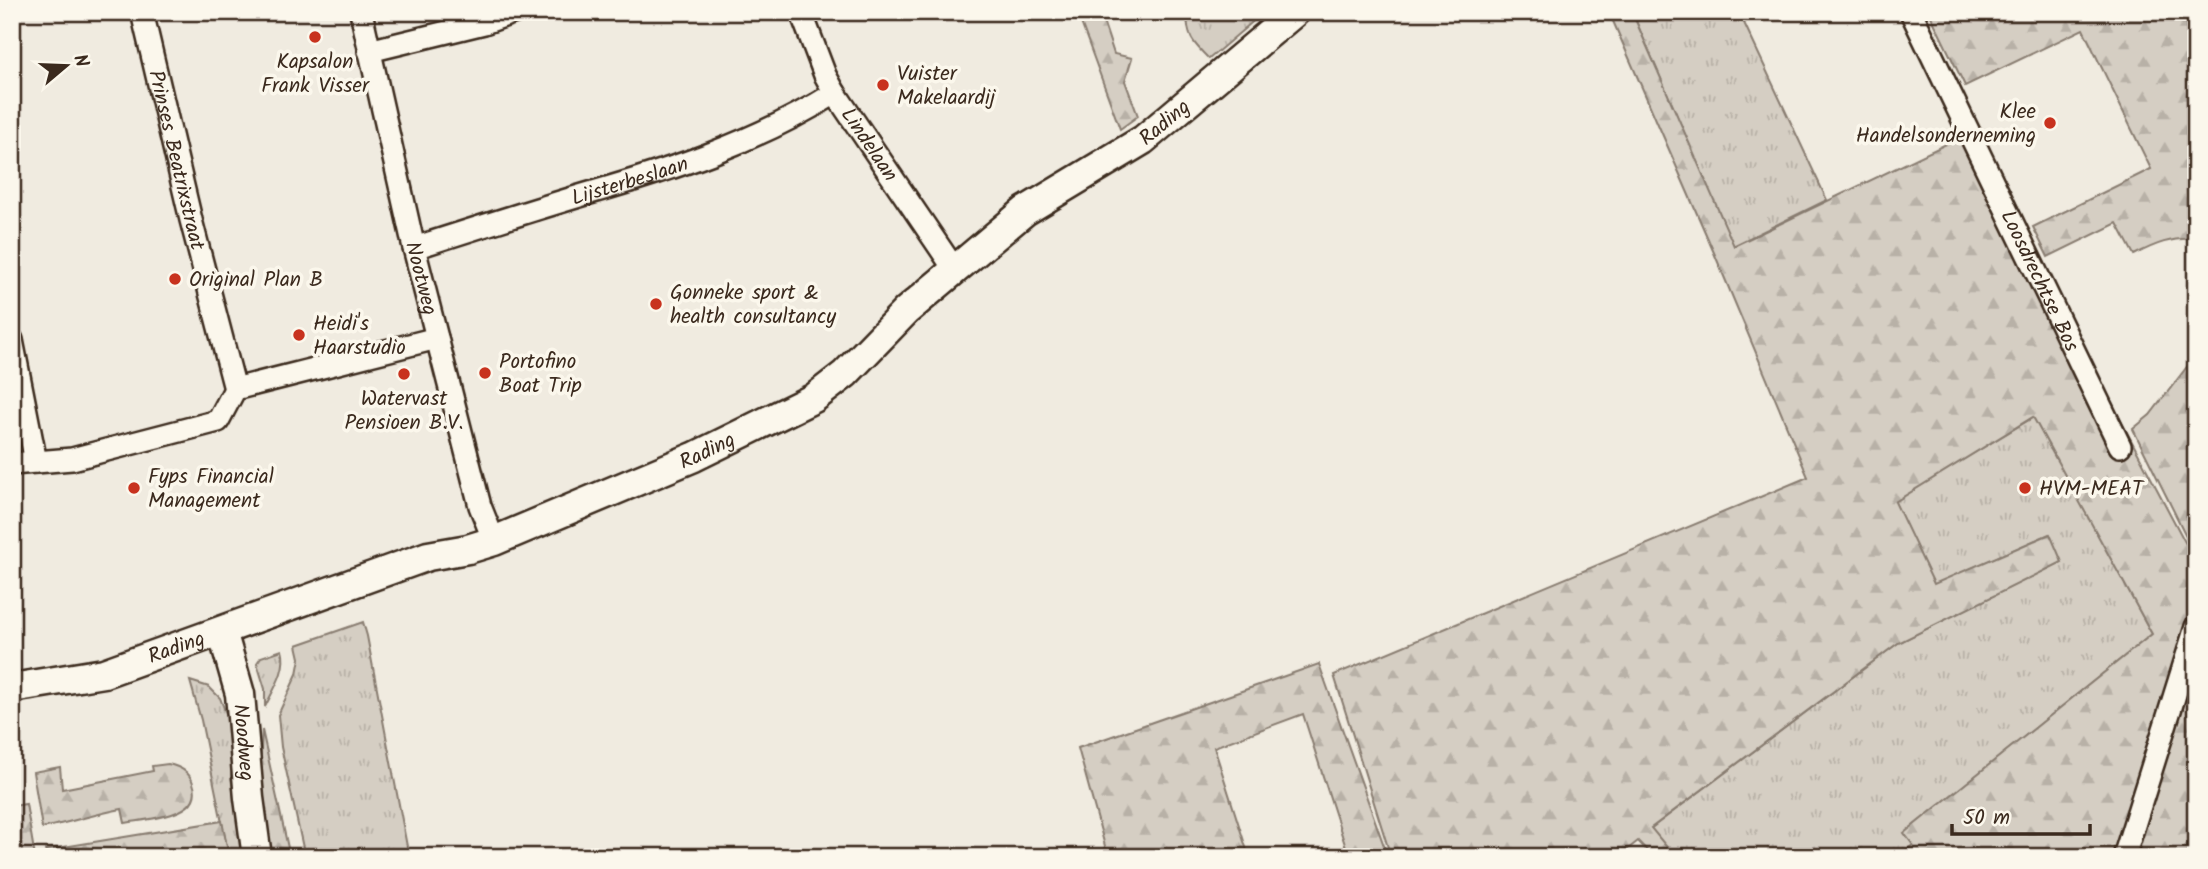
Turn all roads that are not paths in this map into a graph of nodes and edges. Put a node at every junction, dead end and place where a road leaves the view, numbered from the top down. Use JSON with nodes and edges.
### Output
{"nodes":[{"id":1,"x":142,"y":12,"type":"edge"},
{"id":2,"x":361,"y":12,"type":"edge"},
{"id":3,"x":515,"y":12,"type":"edge"},
{"id":4,"x":1295,"y":12,"type":"edge"},
{"id":5,"x":1911,"y":12,"type":"edge"},
{"id":6,"x":807,"y":14,"type":"edge"},
{"id":7,"x":369,"y":51,"type":"junction"},
{"id":8,"x":835,"y":93,"type":"junction"},
{"id":9,"x":414,"y":248,"type":"junction"},
{"id":10,"x":956,"y":270,"type":"junction"},
{"id":11,"x":437,"y":338,"type":"junction"},
{"id":12,"x":12,"y":340,"type":"edge"},
{"id":13,"x":235,"y":389,"type":"junction"},
{"id":14,"x":2120,"y":446,"type":"dead end"},
{"id":15,"x":36,"y":462,"type":"junction"},
{"id":16,"x":12,"y":464,"type":"edge"},
{"id":17,"x":494,"y":541,"type":"junction"},
{"id":18,"x":2196,"y":627,"type":"edge"},
{"id":19,"x":222,"y":631,"type":"junction"},
{"id":20,"x":12,"y":688,"type":"edge"},
{"id":21,"x":257,"y":857,"type":"edge"},
{"id":22,"x":2124,"y":857,"type":"edge"}],
"edges":[{"from":1,"to":13,"type":"street","name":"Prinses Beatrixstraat"},
{"from":2,"to":7,"type":"street","name":"Nootweg"},
{"from":3,"to":7,"type":"street"},
{"from":4,"to":10,"type":"main road","name":"Rading"},
{"from":5,"to":14,"type":"street","name":"Loosdrechtse Bos"},
{"from":6,"to":8,"type":"street","name":"Lindelaan"},
{"from":7,"to":9,"type":"street","name":"Nootweg"},
{"from":8,"to":9,"type":"street","name":"Lijsterbeslaan"},
{"from":8,"to":10,"type":"street","name":"Lindelaan"},
{"from":9,"to":11,"type":"street","name":"Nootweg"},
{"from":10,"to":17,"type":"main road","name":"Rading"},
{"from":11,"to":13,"type":"street"},
{"from":11,"to":17,"type":"street","name":"Nootweg"},
{"from":12,"to":15,"type":"street"},
{"from":13,"to":15,"type":"street"},
{"from":15,"to":16,"type":"street"},
{"from":17,"to":19,"type":"main road","name":"Rading"},
{"from":18,"to":22,"type":"street"},
{"from":19,"to":20,"type":"main road","name":"Rading"},
{"from":19,"to":21,"type":"main road","name":"Noodweg"}]}
